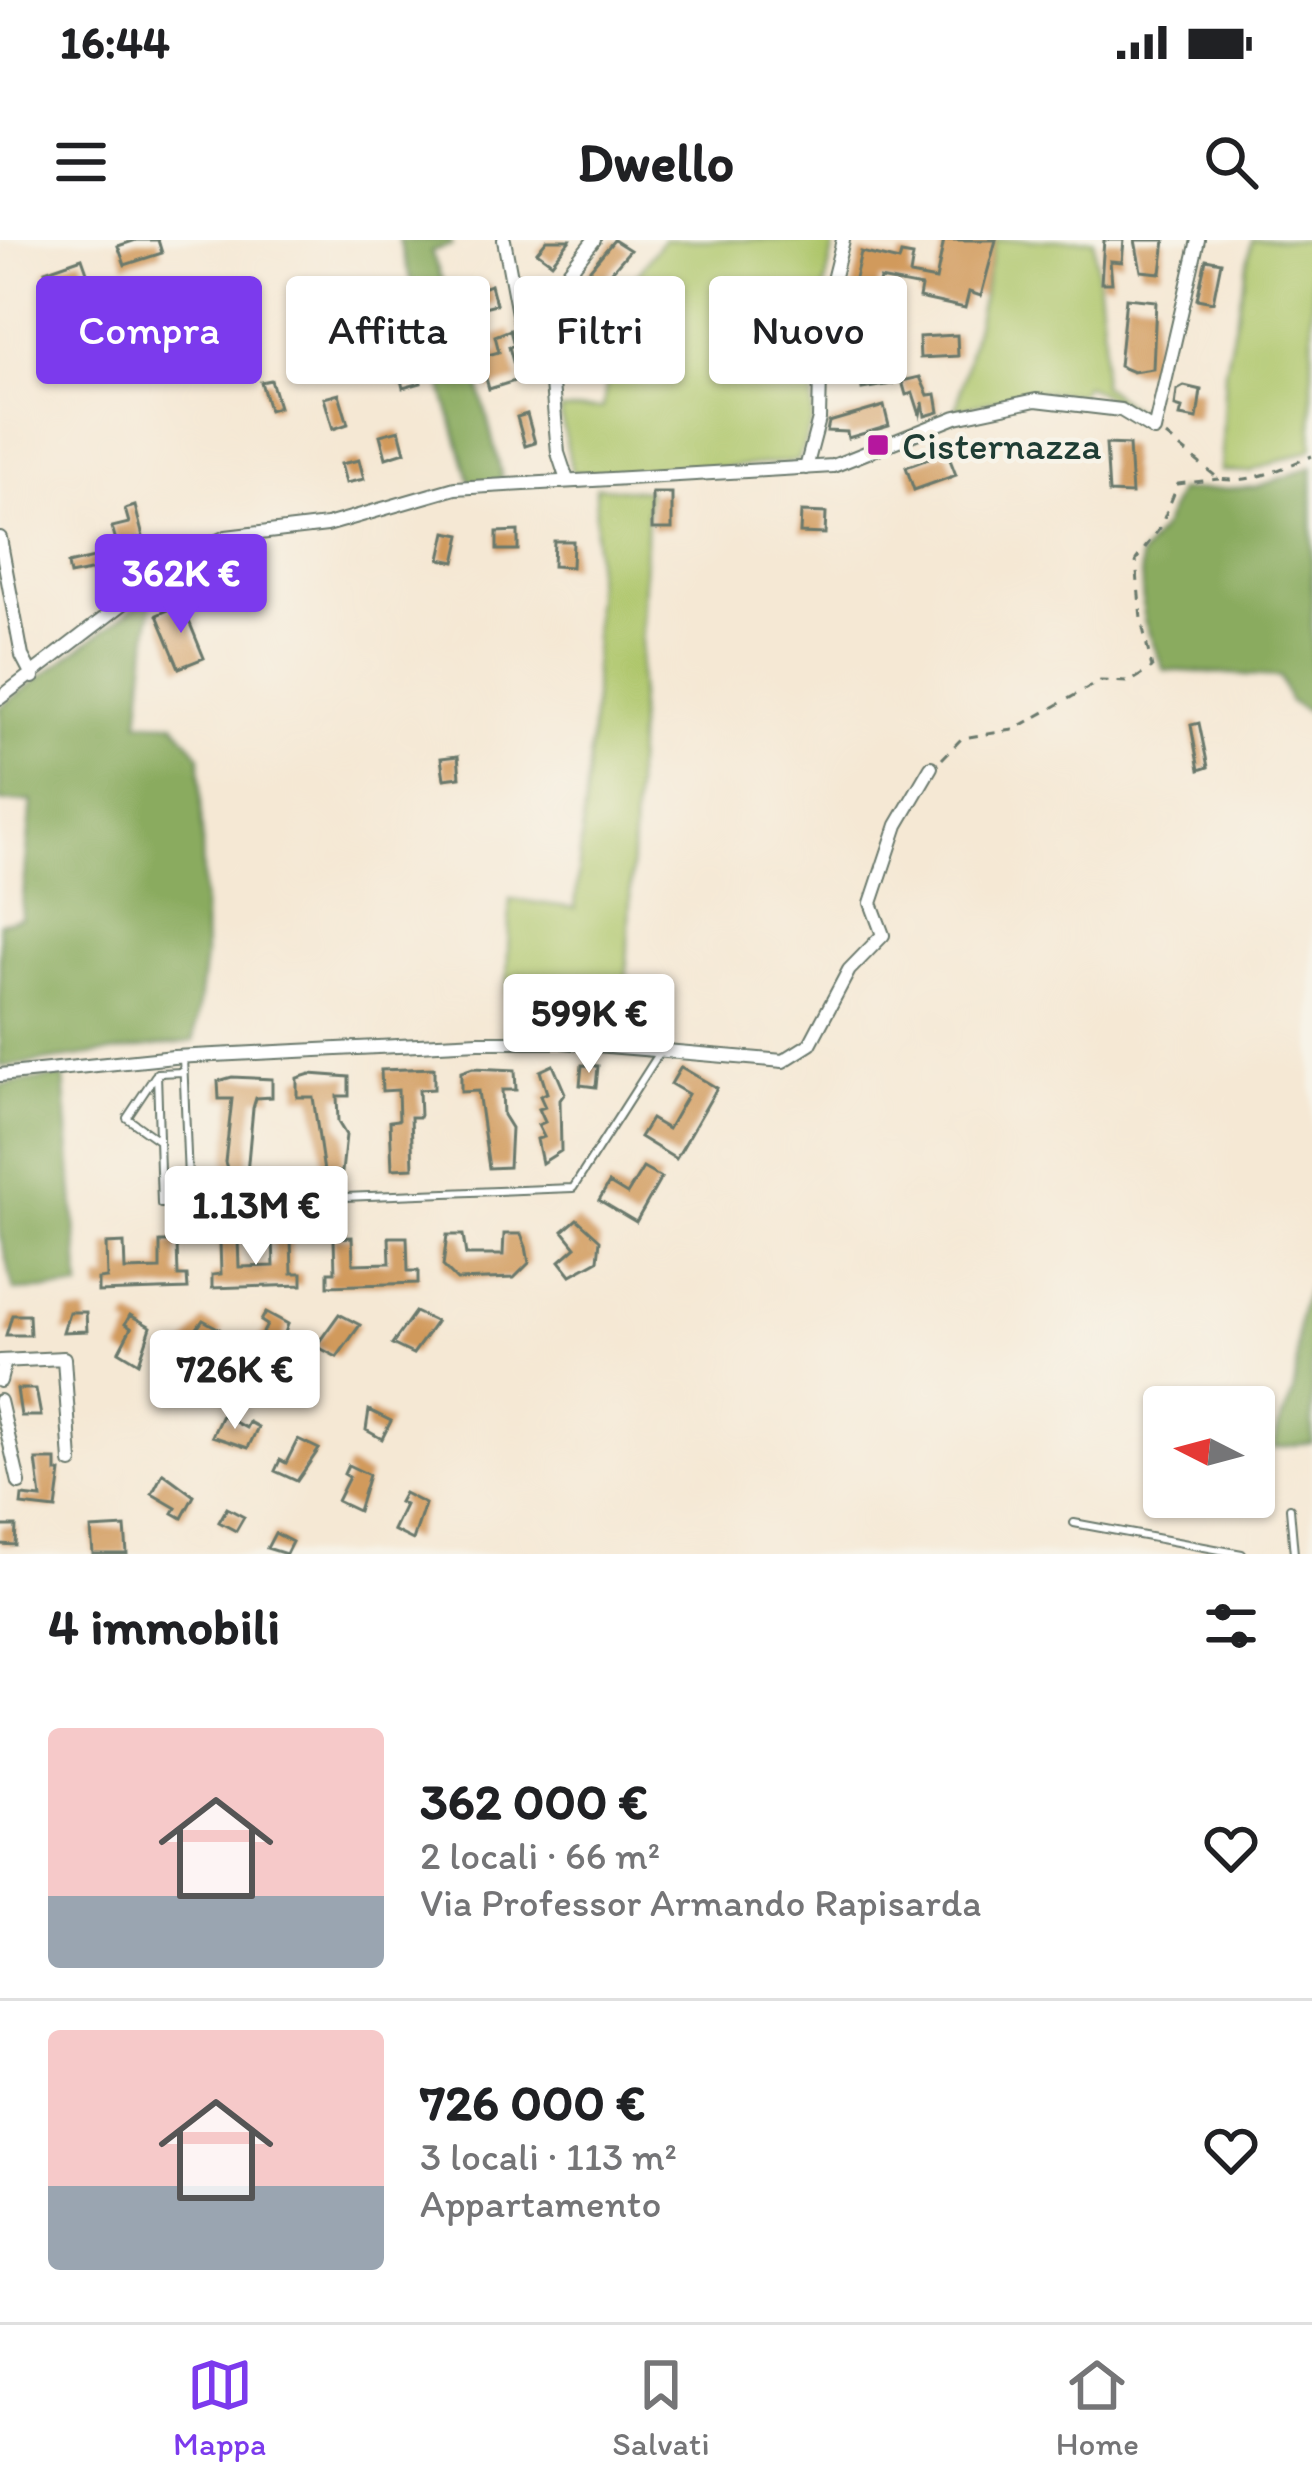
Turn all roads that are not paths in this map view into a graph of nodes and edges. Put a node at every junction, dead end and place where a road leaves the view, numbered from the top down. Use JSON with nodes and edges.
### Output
{"nodes":[{"id":1,"x":504,"y":240,"type":"edge"},
{"id":2,"x":594,"y":240,"type":"edge"},
{"id":3,"x":843,"y":240,"type":"edge"},
{"id":4,"x":1198,"y":240,"type":"edge"},
{"id":5,"x":565,"y":276,"type":"edge"},
{"id":6,"x":514,"y":290,"type":"edge"},
{"id":7,"x":552,"y":384,"type":"edge"},
{"id":8,"x":806,"y":468,"type":"junction"},
{"id":9,"x":566,"y":481,"type":"junction"},
{"id":10,"x":0,"y":538,"type":"edge"},
{"id":11,"x":32,"y":676,"type":"junction"},
{"id":12,"x":0,"y":698,"type":"edge"},
{"id":13,"x":931,"y":767,"type":"road end"},
{"id":14,"x":662,"y":1048,"type":"junction"},
{"id":15,"x":183,"y":1057,"type":"junction"},
{"id":16,"x":184,"y":1072,"type":"junction"},
{"id":17,"x":158,"y":1073,"type":"junction"},
{"id":18,"x":0,"y":1075,"type":"edge"},
{"id":19,"x":159,"y":1140,"type":"junction"},
{"id":20,"x":189,"y":1203,"type":"junction"},
{"id":21,"x":2,"y":1361,"type":"edge"},
{"id":22,"x":0,"y":1381,"type":"edge"},
{"id":23,"x":0,"y":1401,"type":"edge"},
{"id":24,"x":71,"y":1462,"type":"dead end"},
{"id":25,"x":19,"y":1484,"type":"dead end"},
{"id":26,"x":1289,"y":1508,"type":"dead end"},
{"id":27,"x":1074,"y":1523,"type":"dead end"},
{"id":28,"x":1242,"y":1554,"type":"edge"},
{"id":29,"x":1294,"y":1554,"type":"edge"}],
"edges":[{"from":1,"to":6,"type":"street"},
{"from":2,"to":5,"type":"street"},
{"from":3,"to":8,"type":"street"},
{"from":4,"to":8,"type":"street"},
{"from":7,"to":9,"type":"street"},
{"from":8,"to":9,"type":"street"},
{"from":9,"to":11,"type":"street"},
{"from":10,"to":11,"type":"street"},
{"from":11,"to":12,"type":"street"},
{"from":13,"to":14,"type":"street"},
{"from":14,"to":15,"type":"street"},
{"from":14,"to":20,"type":"lane"},
{"from":15,"to":16,"type":"lane"},
{"from":15,"to":18,"type":"street"},
{"from":16,"to":17,"type":"lane"},
{"from":16,"to":20,"type":"lane"},
{"from":17,"to":19,"type":"lane"},
{"from":17,"to":19,"type":"lane"},
{"from":19,"to":20,"type":"lane"},
{"from":21,"to":22,"type":"street"},
{"from":21,"to":24,"type":"street"},
{"from":23,"to":25,"type":"street"},
{"from":26,"to":29,"type":"lane"},
{"from":27,"to":28,"type":"lane"}]}
